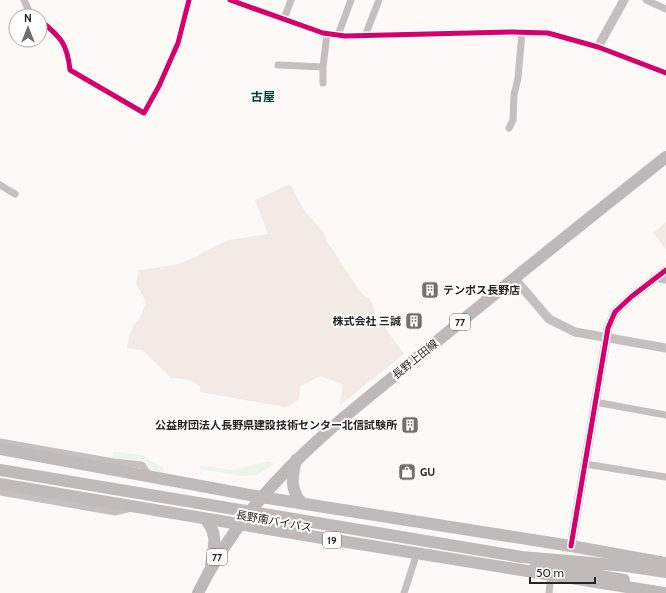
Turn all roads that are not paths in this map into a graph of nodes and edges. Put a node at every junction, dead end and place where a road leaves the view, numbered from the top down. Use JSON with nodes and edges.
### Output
{"nodes":[{"id":1,"x":189,"y":0,"type":"edge"},
{"id":2,"x":230,"y":0,"type":"edge"},
{"id":3,"x":291,"y":0,"type":"edge"},
{"id":4,"x":352,"y":0,"type":"edge"},
{"id":5,"x":379,"y":0,"type":"edge"},
{"id":6,"x":624,"y":0,"type":"edge"},
{"id":7,"x":646,"y":0,"type":"edge"},
{"id":8,"x":666,"y":9,"type":"edge"},
{"id":9,"x":284,"y":19,"type":"junction"},
{"id":10,"x":48,"y":27,"type":"edge"},
{"id":11,"x":522,"y":32,"type":"junction"},
{"id":12,"x":327,"y":33,"type":"junction"},
{"id":13,"x":338,"y":35,"type":"junction"},
{"id":14,"x":365,"y":36,"type":"junction"},
{"id":15,"x":598,"y":47,"type":"junction"},
{"id":16,"x":278,"y":65,"type":"dead end"},
{"id":17,"x":323,"y":67,"type":"junction"},
{"id":18,"x":666,"y":72,"type":"edge"},
{"id":19,"x":323,"y":83,"type":"dead end"},
{"id":20,"x":509,"y":128,"type":"dead end"},
{"id":21,"x":666,"y":156,"type":"edge"},
{"id":22,"x":0,"y":185,"type":"edge"},
{"id":23,"x":15,"y":194,"type":"dead end"},
{"id":24,"x":666,"y":270,"type":"edge"},
{"id":25,"x":514,"y":278,"type":"junction"},
{"id":26,"x":654,"y":278,"type":"junction"},
{"id":27,"x":666,"y":280,"type":"edge"},
{"id":28,"x":606,"y":337,"type":"junction"},
{"id":29,"x":666,"y":348,"type":"edge"},
{"id":30,"x":595,"y":402,"type":"junction"},
{"id":31,"x":666,"y":415,"type":"edge"},
{"id":32,"x":0,"y":442,"type":"edge"},
{"id":33,"x":0,"y":449,"type":"edge"},
{"id":34,"x":296,"y":460,"type":"junction"},
{"id":35,"x":585,"y":464,"type":"junction"},
{"id":36,"x":0,"y":470,"type":"edge"},
{"id":37,"x":0,"y":474,"type":"edge"},
{"id":38,"x":149,"y":475,"type":"junction"},
{"id":39,"x":666,"y":477,"type":"edge"},
{"id":40,"x":167,"y":480,"type":"junction"},
{"id":41,"x":0,"y":484,"type":"edge"},
{"id":42,"x":0,"y":492,"type":"edge"},
{"id":43,"x":261,"y":497,"type":"junction"},
{"id":44,"x":301,"y":502,"type":"junction"},
{"id":45,"x":135,"y":508,"type":"junction"},
{"id":46,"x":154,"y":510,"type":"junction"},
{"id":47,"x":204,"y":518,"type":"junction"},
{"id":48,"x":240,"y":524,"type":"junction"},
{"id":49,"x":571,"y":546,"type":"junction"},
{"id":50,"x":418,"y":553,"type":"junction"},
{"id":51,"x":666,"y":563,"type":"edge"},
{"id":52,"x":212,"y":565,"type":"junction"},
{"id":53,"x":666,"y":572,"type":"edge"},
{"id":54,"x":551,"y":575,"type":"junction"},
{"id":55,"x":666,"y":586,"type":"edge"},
{"id":56,"x":198,"y":593,"type":"edge"},
{"id":57,"x":404,"y":593,"type":"edge"},
{"id":58,"x":549,"y":593,"type":"edge"},
{"id":59,"x":664,"y":593,"type":"edge"}],
"edges":[{"from":1,"to":10,"type":"street"},
{"from":2,"to":9,"type":"street"},
{"from":3,"to":9,"type":"street"},
{"from":4,"to":13,"type":"street"},
{"from":5,"to":14,"type":"street"},
{"from":6,"to":15,"type":"street"},
{"from":7,"to":8,"type":"street"},
{"from":9,"to":12,"type":"street"},
{"from":11,"to":14,"type":"street"},
{"from":11,"to":15,"type":"street"},
{"from":11,"to":20,"type":"street"},
{"from":12,"to":13,"type":"street"},
{"from":12,"to":17,"type":"street"},
{"from":13,"to":14,"type":"street"},
{"from":15,"to":18,"type":"street"},
{"from":16,"to":17,"type":"street"},
{"from":17,"to":19,"type":"street"},
{"from":21,"to":25,"type":"main road","name":"長野上田線","number":"77"},
{"from":22,"to":23,"type":"street"},
{"from":24,"to":26,"type":"street"},
{"from":25,"to":28,"type":"street"},
{"from":25,"to":34,"type":"main road","name":"長野上田線","number":"77"},
{"from":26,"to":27,"type":"street"},
{"from":26,"to":28,"type":"street"},
{"from":28,"to":29,"type":"street"},
{"from":28,"to":30,"type":"street"},
{"from":30,"to":31,"type":"street"},
{"from":30,"to":35,"type":"street"},
{"from":32,"to":38,"type":"street"},
{"from":33,"to":38,"type":"highway"},
{"from":34,"to":43,"type":"main road","name":"長野上田線","number":"77"},
{"from":34,"to":44,"type":"highway"},
{"from":35,"to":39,"type":"street"},
{"from":35,"to":49,"type":"street"},
{"from":36,"to":53,"type":"highway","name":"長野南バイパス","number":"19","bridge":true},
{"from":37,"to":55,"type":"highway","name":"長野南バイパス","number":"19","bridge":true},
{"from":38,"to":40,"type":"highway"},
{"from":40,"to":43,"type":"highway"},
{"from":40,"to":46,"type":"highway"},
{"from":41,"to":45,"type":"highway","number":"19"},
{"from":42,"to":45,"type":"street"},
{"from":43,"to":44,"type":"highway"},
{"from":43,"to":48,"type":"main road","name":"長野上田線","number":"77"},
{"from":44,"to":49,"type":"highway"},
{"from":45,"to":46,"type":"highway","number":"19"},
{"from":46,"to":47,"type":"highway","number":"19"},
{"from":47,"to":48,"type":"highway","number":"19"},
{"from":47,"to":52,"type":"highway"},
{"from":48,"to":50,"type":"highway","number":"19"},
{"from":48,"to":52,"type":"main road","name":"長野上田線","number":"77"},
{"from":49,"to":51,"type":"highway"},
{"from":50,"to":54,"type":"highway","number":"19"},
{"from":50,"to":57,"type":"street"},
{"from":52,"to":56,"type":"main road","name":"長野上田線","number":"77"},
{"from":54,"to":58,"type":"street"},
{"from":54,"to":59,"type":"highway","number":"19"}]}
